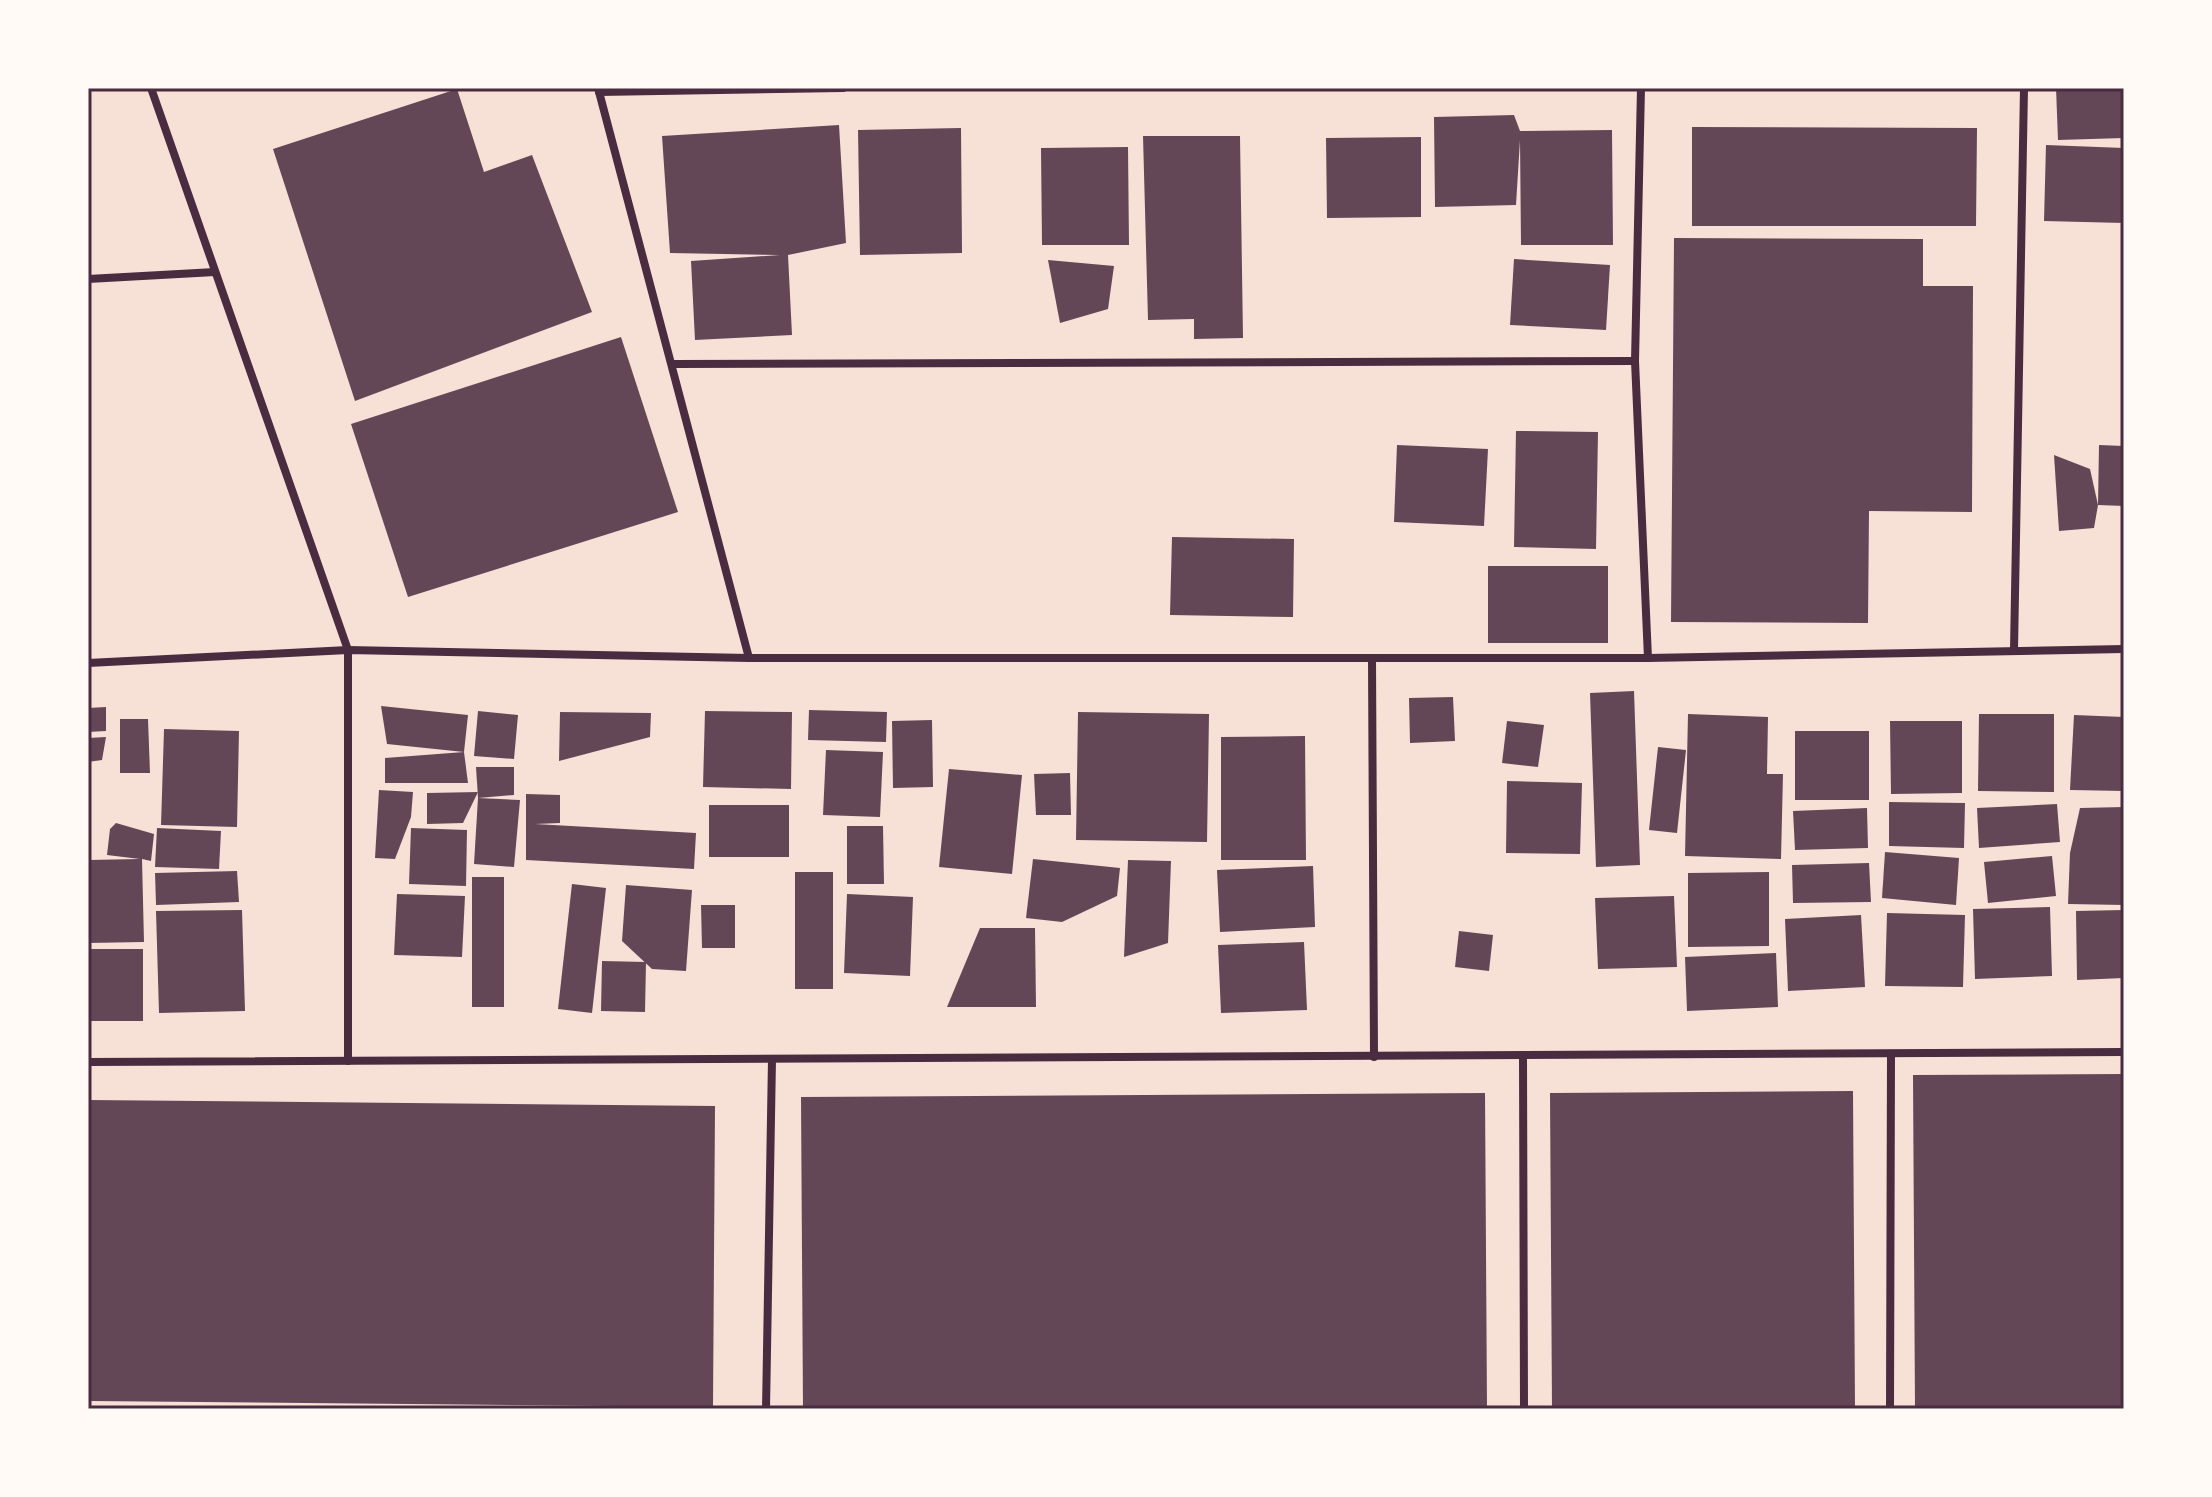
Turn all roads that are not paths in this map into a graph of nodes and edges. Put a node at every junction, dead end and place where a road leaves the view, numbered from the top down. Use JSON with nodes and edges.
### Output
{"nodes":[{"id":1,"x":151,"y":88,"type":"edge"},
{"id":2,"x":843,"y":88,"type":"edge"},
{"id":3,"x":1641,"y":88,"type":"edge"},
{"id":4,"x":2024,"y":88,"type":"edge"},
{"id":5,"x":598,"y":90,"type":"edge"},
{"id":6,"x":215,"y":272,"type":"junction"},
{"id":7,"x":88,"y":279,"type":"edge"},
{"id":8,"x":1635,"y":361,"type":"junction"},
{"id":9,"x":674,"y":364,"type":"junction"},
{"id":10,"x":2124,"y":649,"type":"edge"},
{"id":11,"x":348,"y":650,"type":"junction"},
{"id":12,"x":2014,"y":650,"type":"junction"},
{"id":13,"x":749,"y":658,"type":"junction"},
{"id":14,"x":1372,"y":658,"type":"junction"},
{"id":15,"x":1648,"y":658,"type":"junction"},
{"id":16,"x":88,"y":663,"type":"edge"},
{"id":17,"x":2124,"y":1052,"type":"edge"},
{"id":18,"x":1891,"y":1054,"type":"junction"},
{"id":19,"x":1374,"y":1057,"type":"junction"},
{"id":20,"x":1523,"y":1057,"type":"junction"},
{"id":21,"x":772,"y":1059,"type":"junction"},
{"id":22,"x":348,"y":1061,"type":"junction"},
{"id":23,"x":88,"y":1062,"type":"edge"},
{"id":24,"x":766,"y":1409,"type":"edge"},
{"id":25,"x":1524,"y":1409,"type":"edge"},
{"id":26,"x":1890,"y":1409,"type":"edge"}],
"edges":[{"from":1,"to":6,"type":"street"},
{"from":2,"to":5,"type":"street"},
{"from":3,"to":8,"type":"street"},
{"from":4,"to":12,"type":"street"},
{"from":5,"to":9,"type":"street"},
{"from":6,"to":7,"type":"street"},
{"from":6,"to":11,"type":"street"},
{"from":8,"to":9,"type":"street"},
{"from":8,"to":15,"type":"street"},
{"from":9,"to":13,"type":"street"},
{"from":10,"to":12,"type":"street"},
{"from":11,"to":13,"type":"street"},
{"from":11,"to":16,"type":"street"},
{"from":11,"to":22,"type":"street"},
{"from":12,"to":15,"type":"street"},
{"from":13,"to":14,"type":"street"},
{"from":14,"to":15,"type":"street"},
{"from":14,"to":19,"type":"street"},
{"from":17,"to":18,"type":"street"},
{"from":18,"to":20,"type":"street"},
{"from":18,"to":26,"type":"street"},
{"from":19,"to":20,"type":"street"},
{"from":19,"to":21,"type":"street"},
{"from":20,"to":25,"type":"street"},
{"from":21,"to":22,"type":"street"},
{"from":21,"to":24,"type":"street"},
{"from":22,"to":23,"type":"street"}]}
